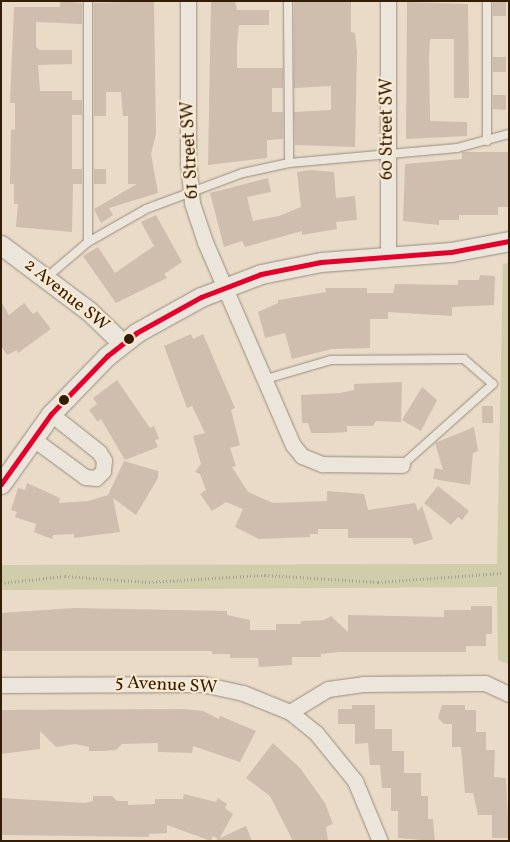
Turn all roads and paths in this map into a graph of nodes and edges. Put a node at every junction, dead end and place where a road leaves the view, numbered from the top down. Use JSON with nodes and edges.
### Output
{"nodes":[{"id":1,"x":88,"y":1,"type":"edge"},
{"id":2,"x":188,"y":1,"type":"edge"},
{"id":3,"x":288,"y":1,"type":"edge"},
{"id":4,"x":388,"y":1,"type":"edge"},
{"id":5,"x":487,"y":1,"type":"edge"},
{"id":6,"x":509,"y":134,"type":"edge"},
{"id":7,"x":487,"y":141,"type":"junction"},
{"id":8,"x":388,"y":155,"type":"junction"},
{"id":9,"x":289,"y":162,"type":"junction"},
{"id":10,"x":190,"y":190,"type":"junction"},
{"id":11,"x":509,"y":241,"type":"edge"},
{"id":12,"x":88,"y":242,"type":"junction"},
{"id":13,"x":3,"y":251,"type":"edge"},
{"id":14,"x":388,"y":257,"type":"junction"},
{"id":15,"x":46,"y":278,"type":"junction"},
{"id":16,"x":225,"y":286,"type":"junction"},
{"id":17,"x":122,"y":343,"type":"junction"},
{"id":18,"x":266,"y":379,"type":"junction"},
{"id":19,"x":50,"y":414,"type":"junction"},
{"id":20,"x":32,"y":438,"type":"junction"},
{"id":21,"x":402,"y":465,"type":"joint"},
{"id":22,"x":1,"y":484,"type":"edge"},
{"id":23,"x":502,"y":573,"type":"dead end"},
{"id":24,"x":1,"y":583,"type":"edge"},
{"id":25,"x":1,"y":685,"type":"edge"},
{"id":26,"x":504,"y":690,"type":"edge"},
{"id":27,"x":290,"y":712,"type":"junction"},
{"id":28,"x":380,"y":841,"type":"edge"}],
"edges":[{"from":1,"to":12,"type":"lane"},
{"from":2,"to":10,"type":"street","name":"61 Street SW"},
{"from":3,"to":9,"type":"lane"},
{"from":4,"to":8,"type":"street","name":"60 Street SW"},
{"from":5,"to":7,"type":"lane"},
{"from":6,"to":7,"type":"lane"},
{"from":7,"to":8,"type":"lane"},
{"from":8,"to":9,"type":"lane"},
{"from":8,"to":14,"type":"street","name":"60 Street SW"},
{"from":9,"to":10,"type":"lane"},
{"from":10,"to":12,"type":"lane"},
{"from":10,"to":16,"type":"street","name":"61 Street SW"},
{"from":11,"to":14,"type":"street"},
{"from":12,"to":15,"type":"lane"},
{"from":13,"to":15,"type":"street","name":"2 Avenue SW"},
{"from":14,"to":16,"type":"street"},
{"from":15,"to":17,"type":"street","name":"2 Avenue SW"},
{"from":16,"to":17,"type":"street"},
{"from":16,"to":18,"type":"street","name":"61 Street SW"},
{"from":17,"to":19,"type":"street"},
{"from":18,"to":21,"type":"street","name":"61 Street SW"},
{"from":18,"to":21,"type":"lane"},
{"from":19,"to":20,"type":"street"},
{"from":19,"to":20,"type":"street"},
{"from":20,"to":22,"type":"street"},
{"from":23,"to":24,"type":"path"},
{"from":25,"to":27,"type":"street","name":"5 Avenue SW"},
{"from":26,"to":27,"type":"street"},
{"from":27,"to":28,"type":"street"}]}
